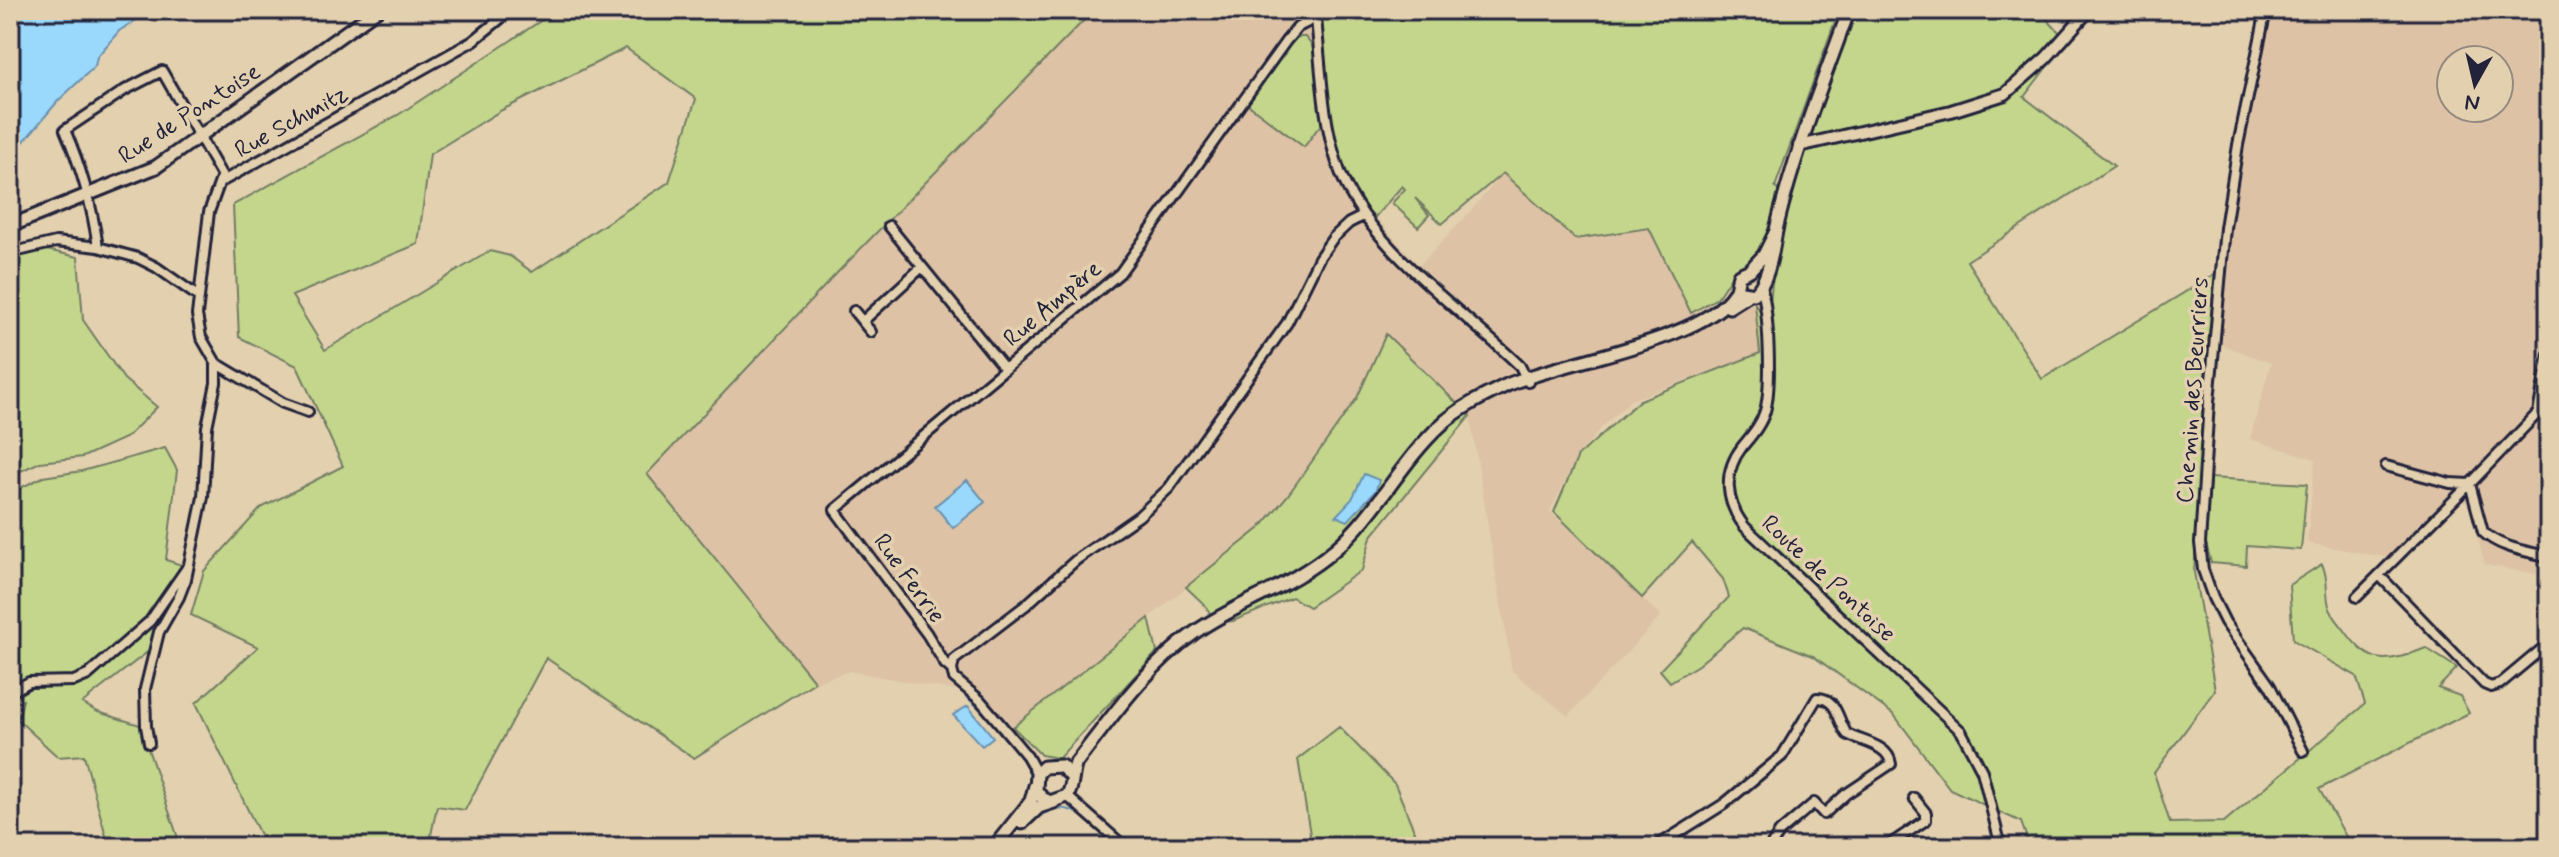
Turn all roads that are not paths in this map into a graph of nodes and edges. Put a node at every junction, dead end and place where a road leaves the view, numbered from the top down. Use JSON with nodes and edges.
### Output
{"nodes":[{"id":1,"x":377,"y":10,"type":"edge"},
{"id":2,"x":511,"y":10,"type":"edge"},
{"id":3,"x":1849,"y":10,"type":"edge"},
{"id":4,"x":2089,"y":10,"type":"edge"},
{"id":5,"x":2266,"y":10,"type":"edge"},
{"id":6,"x":199,"y":137,"type":"junction"},
{"id":7,"x":1799,"y":146,"type":"junction"},
{"id":8,"x":221,"y":182,"type":"junction"},
{"id":9,"x":90,"y":195,"type":"junction"},
{"id":10,"x":1363,"y":216,"type":"junction"},
{"id":11,"x":10,"y":226,"type":"edge"},
{"id":12,"x":889,"y":226,"type":"dead end"},
{"id":13,"x":1776,"y":231,"type":"junction"},
{"id":14,"x":98,"y":247,"type":"junction"},
{"id":15,"x":10,"y":253,"type":"edge"},
{"id":16,"x":922,"y":267,"type":"junction"},
{"id":17,"x":1750,"y":270,"type":"junction"},
{"id":18,"x":1737,"y":286,"type":"junction"},
{"id":19,"x":1756,"y":289,"type":"junction"},
{"id":20,"x":199,"y":297,"type":"junction"},
{"id":21,"x":854,"y":311,"type":"dead end"},
{"id":22,"x":863,"y":321,"type":"junction"},
{"id":23,"x":871,"y":332,"type":"dead end"},
{"id":24,"x":2549,"y":354,"type":"edge"},
{"id":25,"x":216,"y":363,"type":"junction"},
{"id":26,"x":1005,"y":369,"type":"junction"},
{"id":27,"x":1527,"y":380,"type":"junction"},
{"id":28,"x":308,"y":412,"type":"dead end"},
{"id":29,"x":2386,"y":466,"type":"dead end"},
{"id":30,"x":2470,"y":484,"type":"junction"},
{"id":31,"x":835,"y":510,"type":"joint"},
{"id":32,"x":2549,"y":557,"type":"edge"},
{"id":33,"x":191,"y":562,"type":"junction"},
{"id":34,"x":2379,"y":575,"type":"junction"},
{"id":35,"x":2357,"y":597,"type":"dead end"},
{"id":36,"x":2549,"y":643,"type":"edge"},
{"id":37,"x":952,"y":670,"type":"junction"},
{"id":38,"x":10,"y":693,"type":"edge"},
{"id":39,"x":1118,"y":709,"type":"junction"},
{"id":40,"x":149,"y":743,"type":"dead end"},
{"id":41,"x":2303,"y":751,"type":"dead end"},
{"id":42,"x":1061,"y":766,"type":"junction"},
{"id":43,"x":1070,"y":775,"type":"junction"},
{"id":44,"x":1039,"y":776,"type":"junction"},
{"id":45,"x":1067,"y":796,"type":"junction"},
{"id":46,"x":1914,"y":798,"type":"dead end"},
{"id":47,"x":1054,"y":802,"type":"junction"},
{"id":48,"x":1656,"y":845,"type":"edge"},
{"id":49,"x":997,"y":847,"type":"edge"},
{"id":50,"x":1125,"y":847,"type":"edge"},
{"id":51,"x":1770,"y":847,"type":"edge"},
{"id":52,"x":1886,"y":847,"type":"edge"},
{"id":53,"x":2001,"y":847,"type":"edge"}],
"edges":[{"from":1,"to":6,"type":"main road","name":"Rue de Pontoise"},
{"from":2,"to":8,"type":"street","name":"Rue Schmitz"},
{"from":3,"to":7,"type":"main road"},
{"from":4,"to":7,"type":"street"},
{"from":5,"to":41,"type":"street","name":"Chemin des Beurriers"},
{"from":6,"to":8,"type":"street"},
{"from":6,"to":9,"type":"main road","name":"Rue de Pontoise"},
{"from":6,"to":9,"type":"street"},
{"from":7,"to":13,"type":"main road"},
{"from":8,"to":20,"type":"street"},
{"from":9,"to":11,"type":"main road","name":"Rue de Pontoise"},
{"from":9,"to":14,"type":"street"},
{"from":10,"to":26,"type":"street","name":"Rue Ampère"},
{"from":10,"to":27,"type":"street"},
{"from":10,"to":37,"type":"street"},
{"from":12,"to":16,"type":"street"},
{"from":13,"to":17,"type":"main road"},
{"from":13,"to":19,"type":"main road"},
{"from":14,"to":15,"type":"street"},
{"from":14,"to":20,"type":"street"},
{"from":16,"to":22,"type":"street"},
{"from":16,"to":26,"type":"street"},
{"from":17,"to":18,"type":"main road"},
{"from":17,"to":19,"type":"main road"},
{"from":18,"to":19,"type":"main road"},
{"from":18,"to":27,"type":"main road"},
{"from":19,"to":27,"type":"main road"},
{"from":19,"to":53,"type":"street","name":"Route de Pontoise"},
{"from":20,"to":25,"type":"street"},
{"from":21,"to":22,"type":"street"},
{"from":22,"to":23,"type":"street"},
{"from":24,"to":30,"type":"street"},
{"from":25,"to":28,"type":"street"},
{"from":25,"to":33,"type":"street"},
{"from":26,"to":31,"type":"street","name":"Rue Ampère"},
{"from":27,"to":39,"type":"main road"},
{"from":29,"to":30,"type":"street"},
{"from":30,"to":32,"type":"street"},
{"from":30,"to":34,"type":"street"},
{"from":31,"to":37,"type":"street","name":"Rue Ferrie"},
{"from":33,"to":38,"type":"street"},
{"from":33,"to":40,"type":"street"},
{"from":34,"to":35,"type":"street"},
{"from":34,"to":36,"type":"street"},
{"from":37,"to":44,"type":"street","name":"Rue Ferrie"},
{"from":39,"to":42,"type":"main road"},
{"from":39,"to":43,"type":"main road"},
{"from":42,"to":43,"type":"main road"},
{"from":42,"to":44,"type":"main road"},
{"from":43,"to":45,"type":"main road"},
{"from":44,"to":47,"type":"main road"},
{"from":44,"to":49,"type":"main road"},
{"from":45,"to":47,"type":"main road"},
{"from":45,"to":50,"type":"street"},
{"from":46,"to":52,"type":"street"},
{"from":47,"to":49,"type":"main road"},
{"from":48,"to":51,"type":"street"}]}
